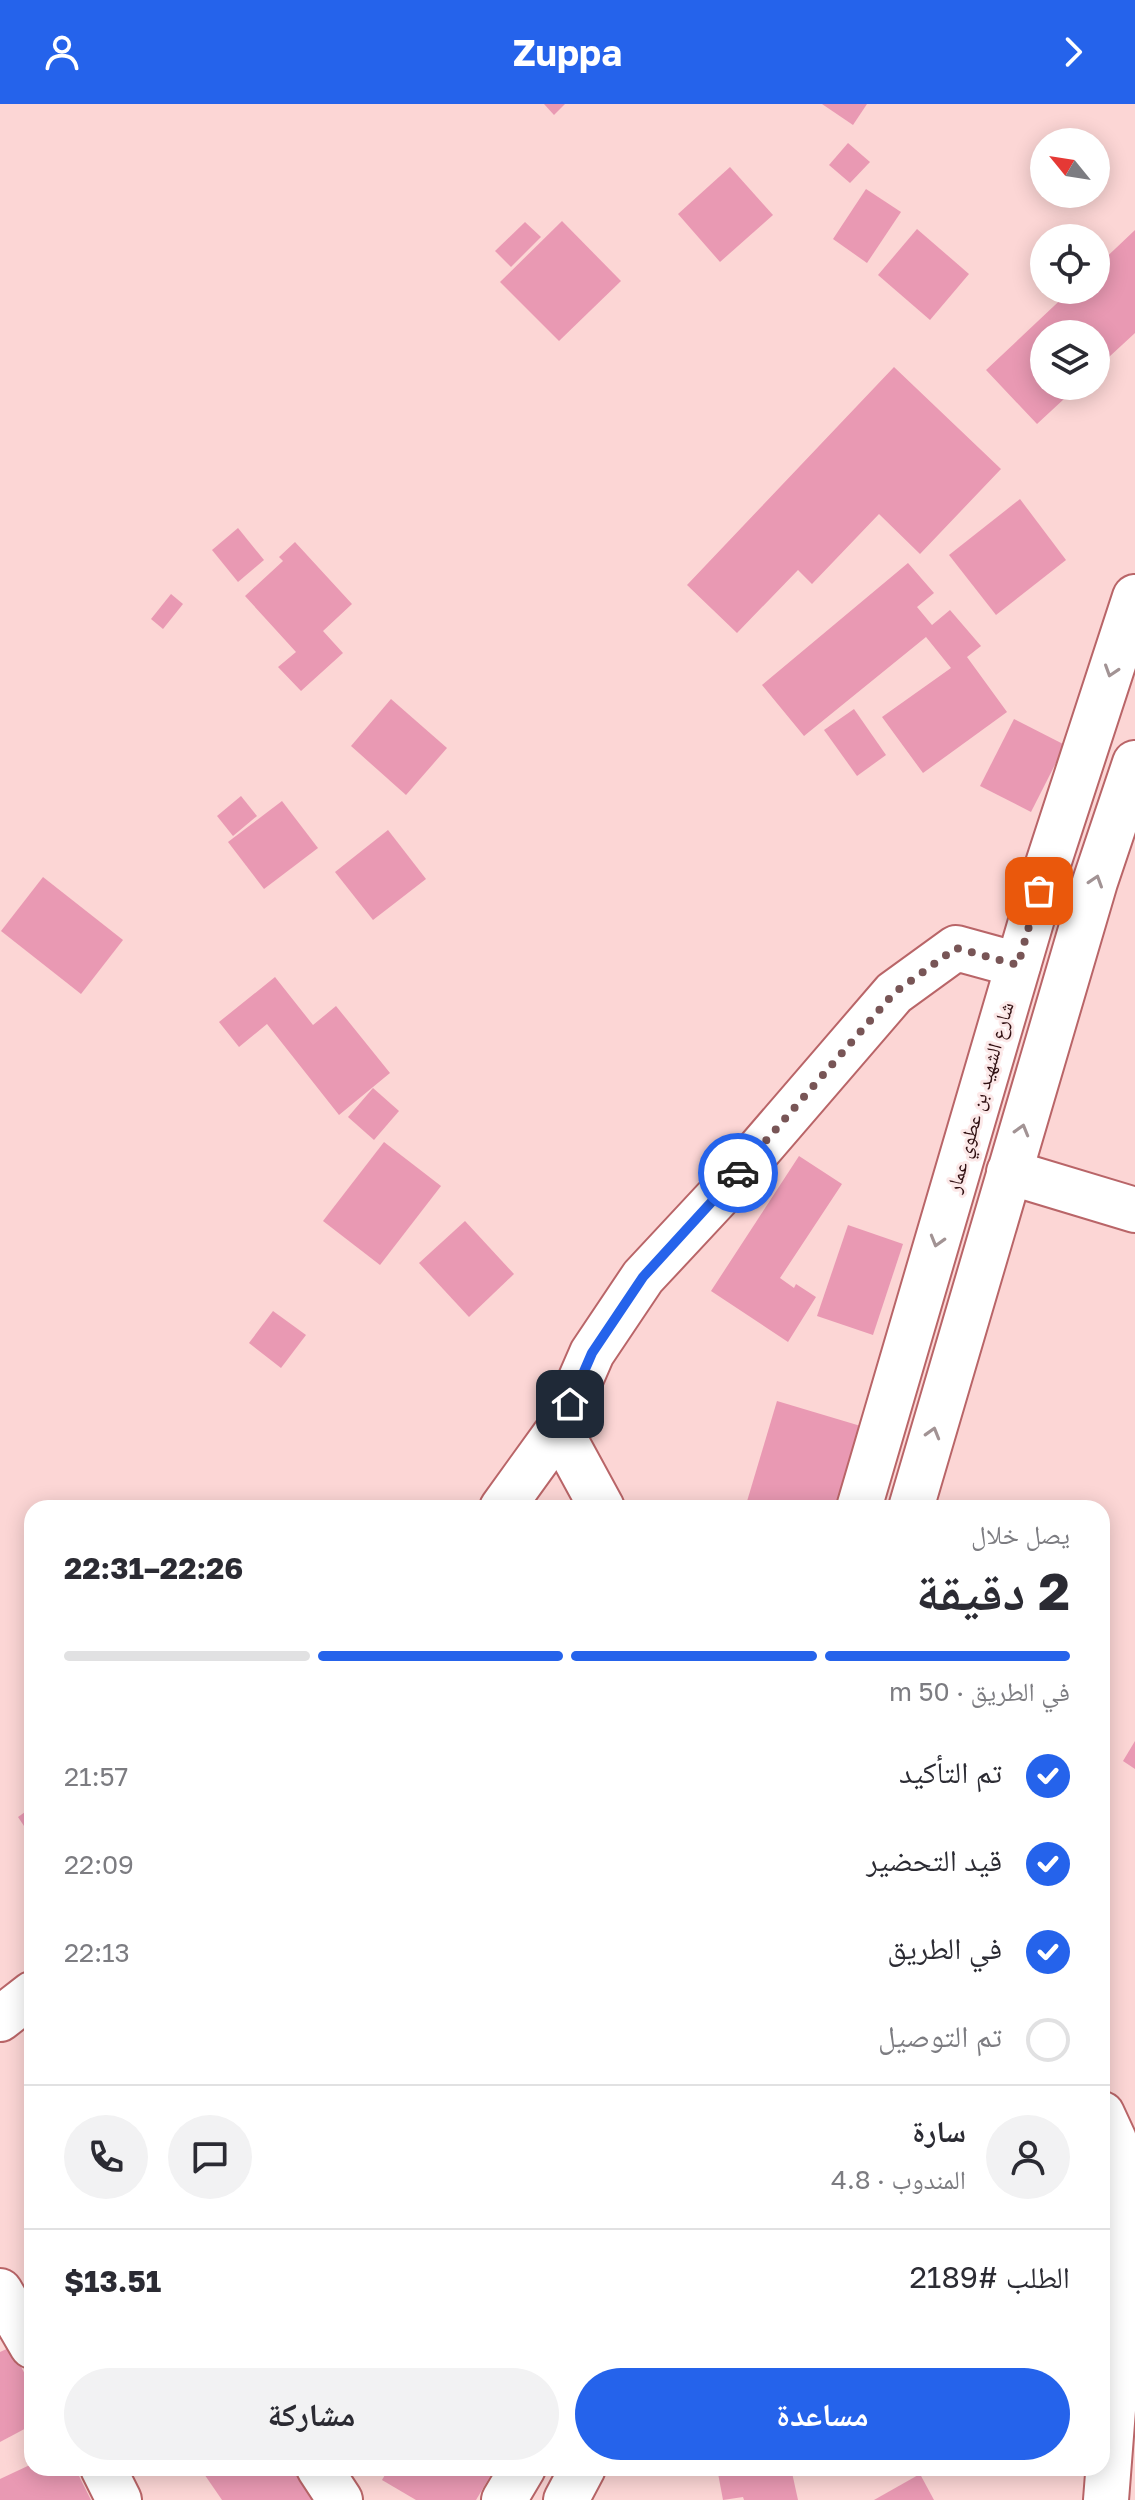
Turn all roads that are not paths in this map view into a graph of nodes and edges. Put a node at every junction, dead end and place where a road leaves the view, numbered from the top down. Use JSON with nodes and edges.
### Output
{"nodes":[{"id":1,"x":1135,"y":597,"type":"edge"},
{"id":2,"x":1135,"y":763,"type":"edge"},
{"id":3,"x":1018,"y":965,"type":"junction"},
{"id":4,"x":1009,"y":1172,"type":"junction"},
{"id":5,"x":1135,"y":1210,"type":"edge"},
{"id":6,"x":559,"y":1429,"type":"junction"},
{"id":7,"x":508,"y":1500,"type":"edge"},
{"id":8,"x":598,"y":1500,"type":"edge"},
{"id":9,"x":861,"y":1500,"type":"edge"},
{"id":10,"x":913,"y":1500,"type":"edge"},
{"id":11,"x":24,"y":2000,"type":"edge"},
{"id":12,"x":0,"y":2019,"type":"edge"},
{"id":13,"x":1110,"y":2131,"type":"edge"},
{"id":14,"x":0,"y":2291,"type":"edge"},
{"id":15,"x":24,"y":2332,"type":"edge"},
{"id":16,"x":1110,"y":2448,"type":"edge"},
{"id":17,"x":107,"y":2476,"type":"edge"},
{"id":18,"x":324,"y":2476,"type":"edge"},
{"id":19,"x":518,"y":2476,"type":"edge"},
{"id":20,"x":579,"y":2476,"type":"edge"},
{"id":21,"x":1108,"y":2476,"type":"edge"},
{"id":22,"x":119,"y":2500,"type":"edge"},
{"id":23,"x":340,"y":2500,"type":"edge"},
{"id":24,"x":504,"y":2500,"type":"edge"},
{"id":25,"x":566,"y":2500,"type":"edge"},
{"id":26,"x":1106,"y":2500,"type":"edge"}],
"edges":[{"from":1,"to":3,"type":"street","name":"شارع الشهيد بن عطوي عمار","one_way":true},
{"from":4,"to":2,"type":"street","one_way":true},
{"from":3,"to":6,"type":"street"},
{"from":3,"to":9,"type":"street","name":"شارع الشهيد بن عطوي عمار","one_way":true},
{"from":4,"to":5,"type":"street"},
{"from":10,"to":4,"type":"street","one_way":true},
{"from":6,"to":7,"type":"street"},
{"from":6,"to":8,"type":"street"},
{"from":11,"to":12,"type":"street"},
{"from":13,"to":16,"type":"street"},
{"from":14,"to":15,"type":"street"},
{"from":17,"to":22,"type":"street"},
{"from":18,"to":23,"type":"street"},
{"from":19,"to":24,"type":"street"},
{"from":20,"to":25,"type":"street"},
{"from":21,"to":26,"type":"street"}]}
